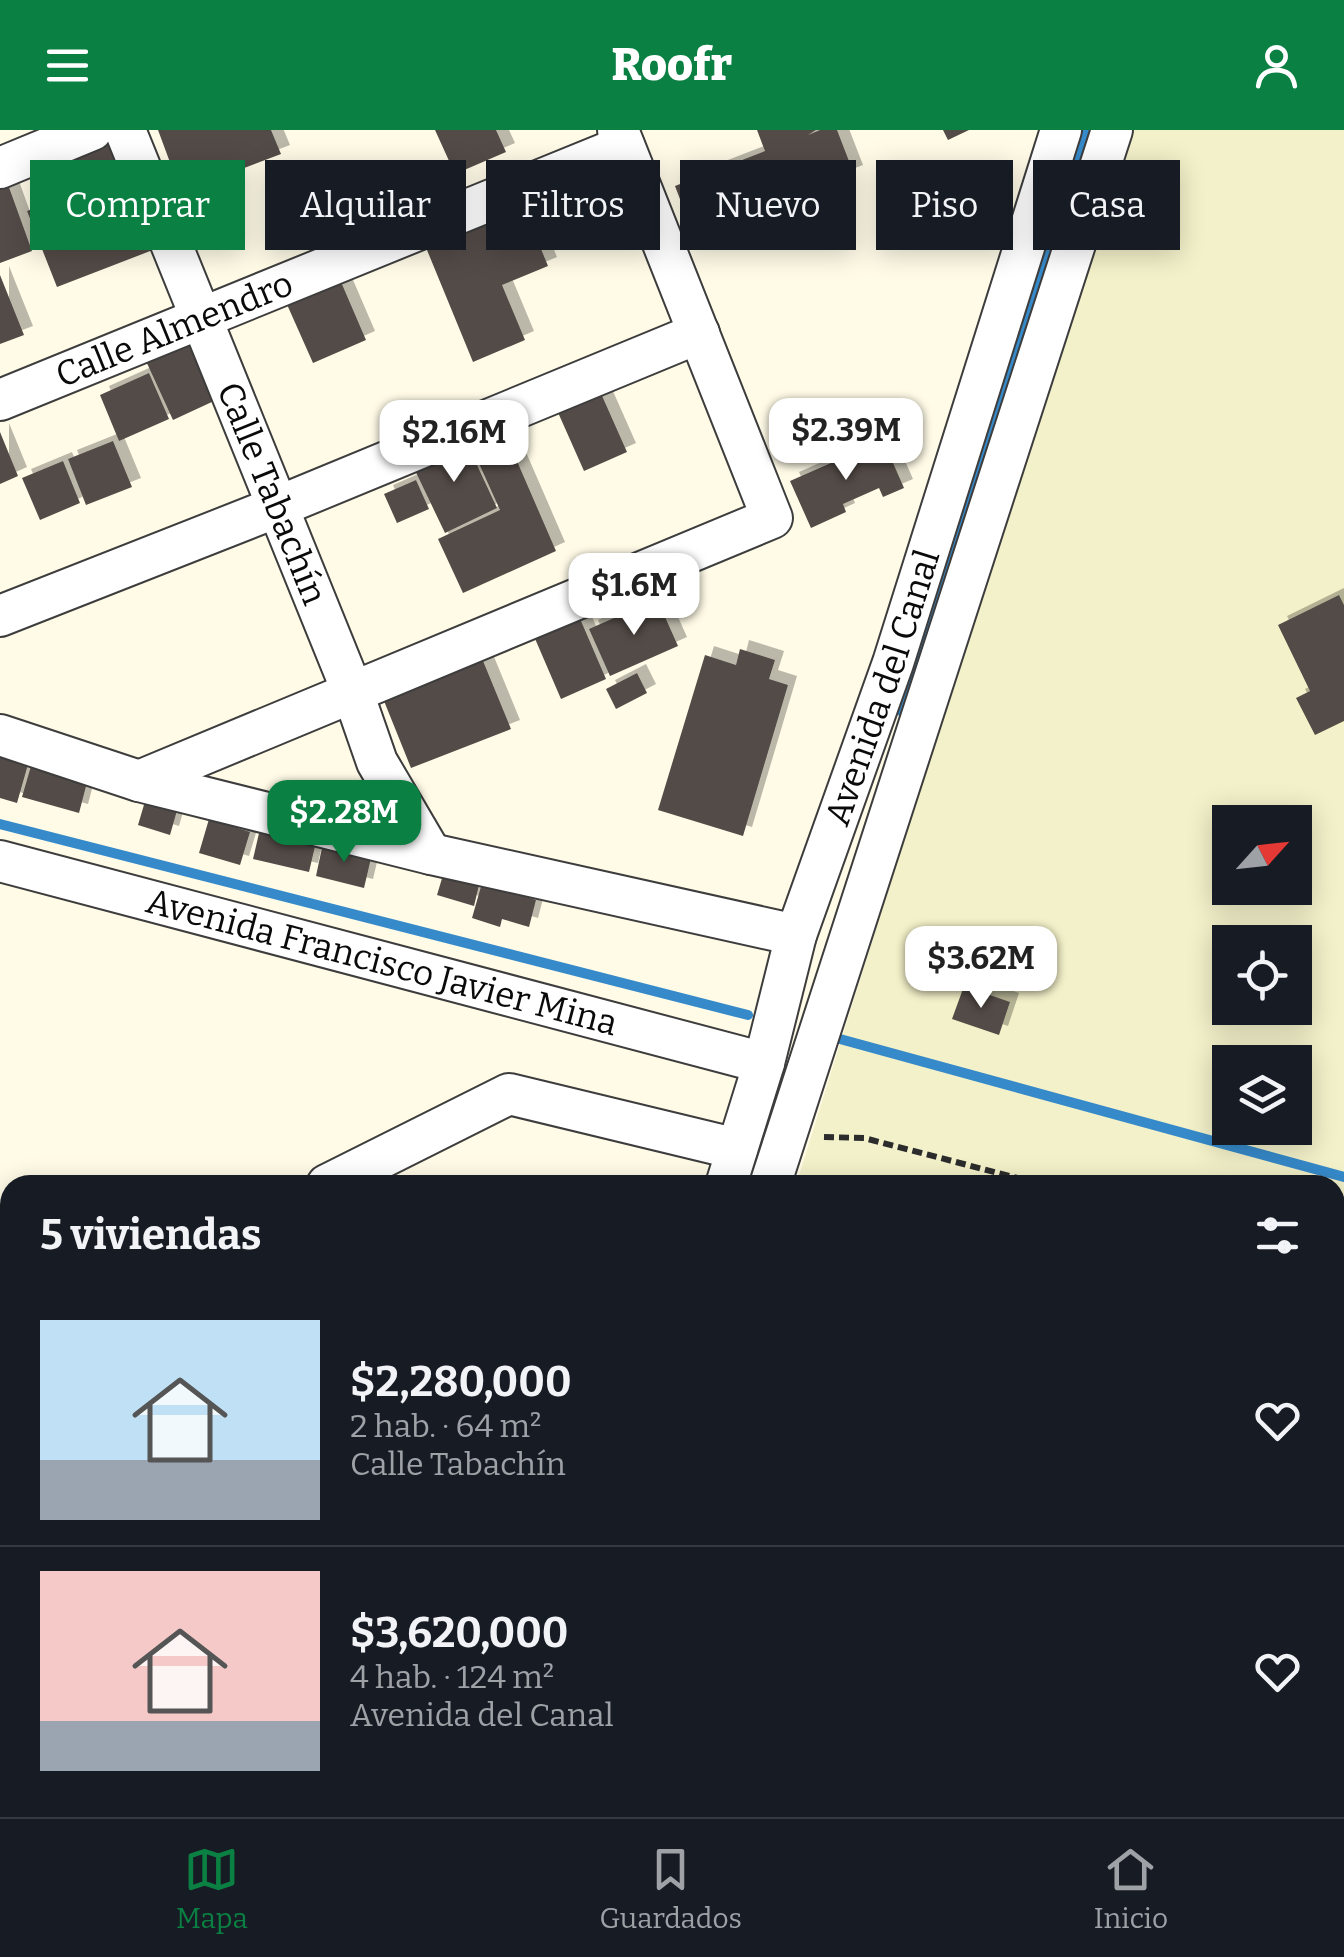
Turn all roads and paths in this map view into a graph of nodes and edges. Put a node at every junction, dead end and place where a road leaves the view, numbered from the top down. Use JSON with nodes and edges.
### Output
{"nodes":[{"id":1,"x":92,"y":130,"type":"edge"},
{"id":2,"x":125,"y":130,"type":"edge"},
{"id":3,"x":1061,"y":130,"type":"edge"},
{"id":4,"x":1112,"y":130,"type":"edge"},
{"id":5,"x":621,"y":138,"type":"edge"},
{"id":6,"x":0,"y":168,"type":"edge"},
{"id":7,"x":201,"y":318,"type":"junction"},
{"id":8,"x":698,"y":333,"type":"junction"},
{"id":9,"x":0,"y":400,"type":"edge"},
{"id":10,"x":278,"y":507,"type":"junction"},
{"id":11,"x":0,"y":616,"type":"edge"},
{"id":12,"x":353,"y":693,"type":"junction"},
{"id":13,"x":0,"y":735,"type":"edge"},
{"id":14,"x":139,"y":782,"type":"junction"},
{"id":15,"x":431,"y":854,"type":"junction"},
{"id":16,"x":0,"y":861,"type":"edge"},
{"id":17,"x":796,"y":935,"type":"junction"},
{"id":18,"x":764,"y":1063,"type":"junction"},
{"id":19,"x":785,"y":1136,"type":"junction"},
{"id":20,"x":732,"y":1167,"type":"edge"},
{"id":21,"x":347,"y":1175,"type":"edge"},
{"id":22,"x":773,"y":1175,"type":"edge"},
{"id":23,"x":1006,"y":1175,"type":"edge"}],
"edges":[{"from":1,"to":6,"type":"street"},
{"from":2,"to":7,"type":"street","name":"Calle Tabachín"},
{"from":3,"to":17,"type":"street","name":"Avenida del Canal"},
{"from":4,"to":19,"type":"street"},
{"from":5,"to":7,"type":"street","name":"Calle Almendro"},
{"from":5,"to":8,"type":"street"},
{"from":7,"to":9,"type":"street","name":"Calle Almendro"},
{"from":7,"to":10,"type":"street","name":"Calle Tabachín"},
{"from":8,"to":10,"type":"street"},
{"from":8,"to":12,"type":"street"},
{"from":10,"to":11,"type":"street"},
{"from":10,"to":12,"type":"street","name":"Calle Tabachín"},
{"from":12,"to":14,"type":"street"},
{"from":12,"to":15,"type":"street","name":"Calle Tabachín"},
{"from":13,"to":14,"type":"street"},
{"from":14,"to":15,"type":"street"},
{"from":15,"to":17,"type":"street"},
{"from":16,"to":18,"type":"street","name":"Avenida Francisco Javier Mina"},
{"from":17,"to":18,"type":"street","name":"Avenida del Canal"},
{"from":18,"to":20,"type":"street","name":"Avenida del Canal"},
{"from":19,"to":22,"type":"street"},
{"from":19,"to":23,"type":"path"},
{"from":20,"to":21,"type":"street"}]}
